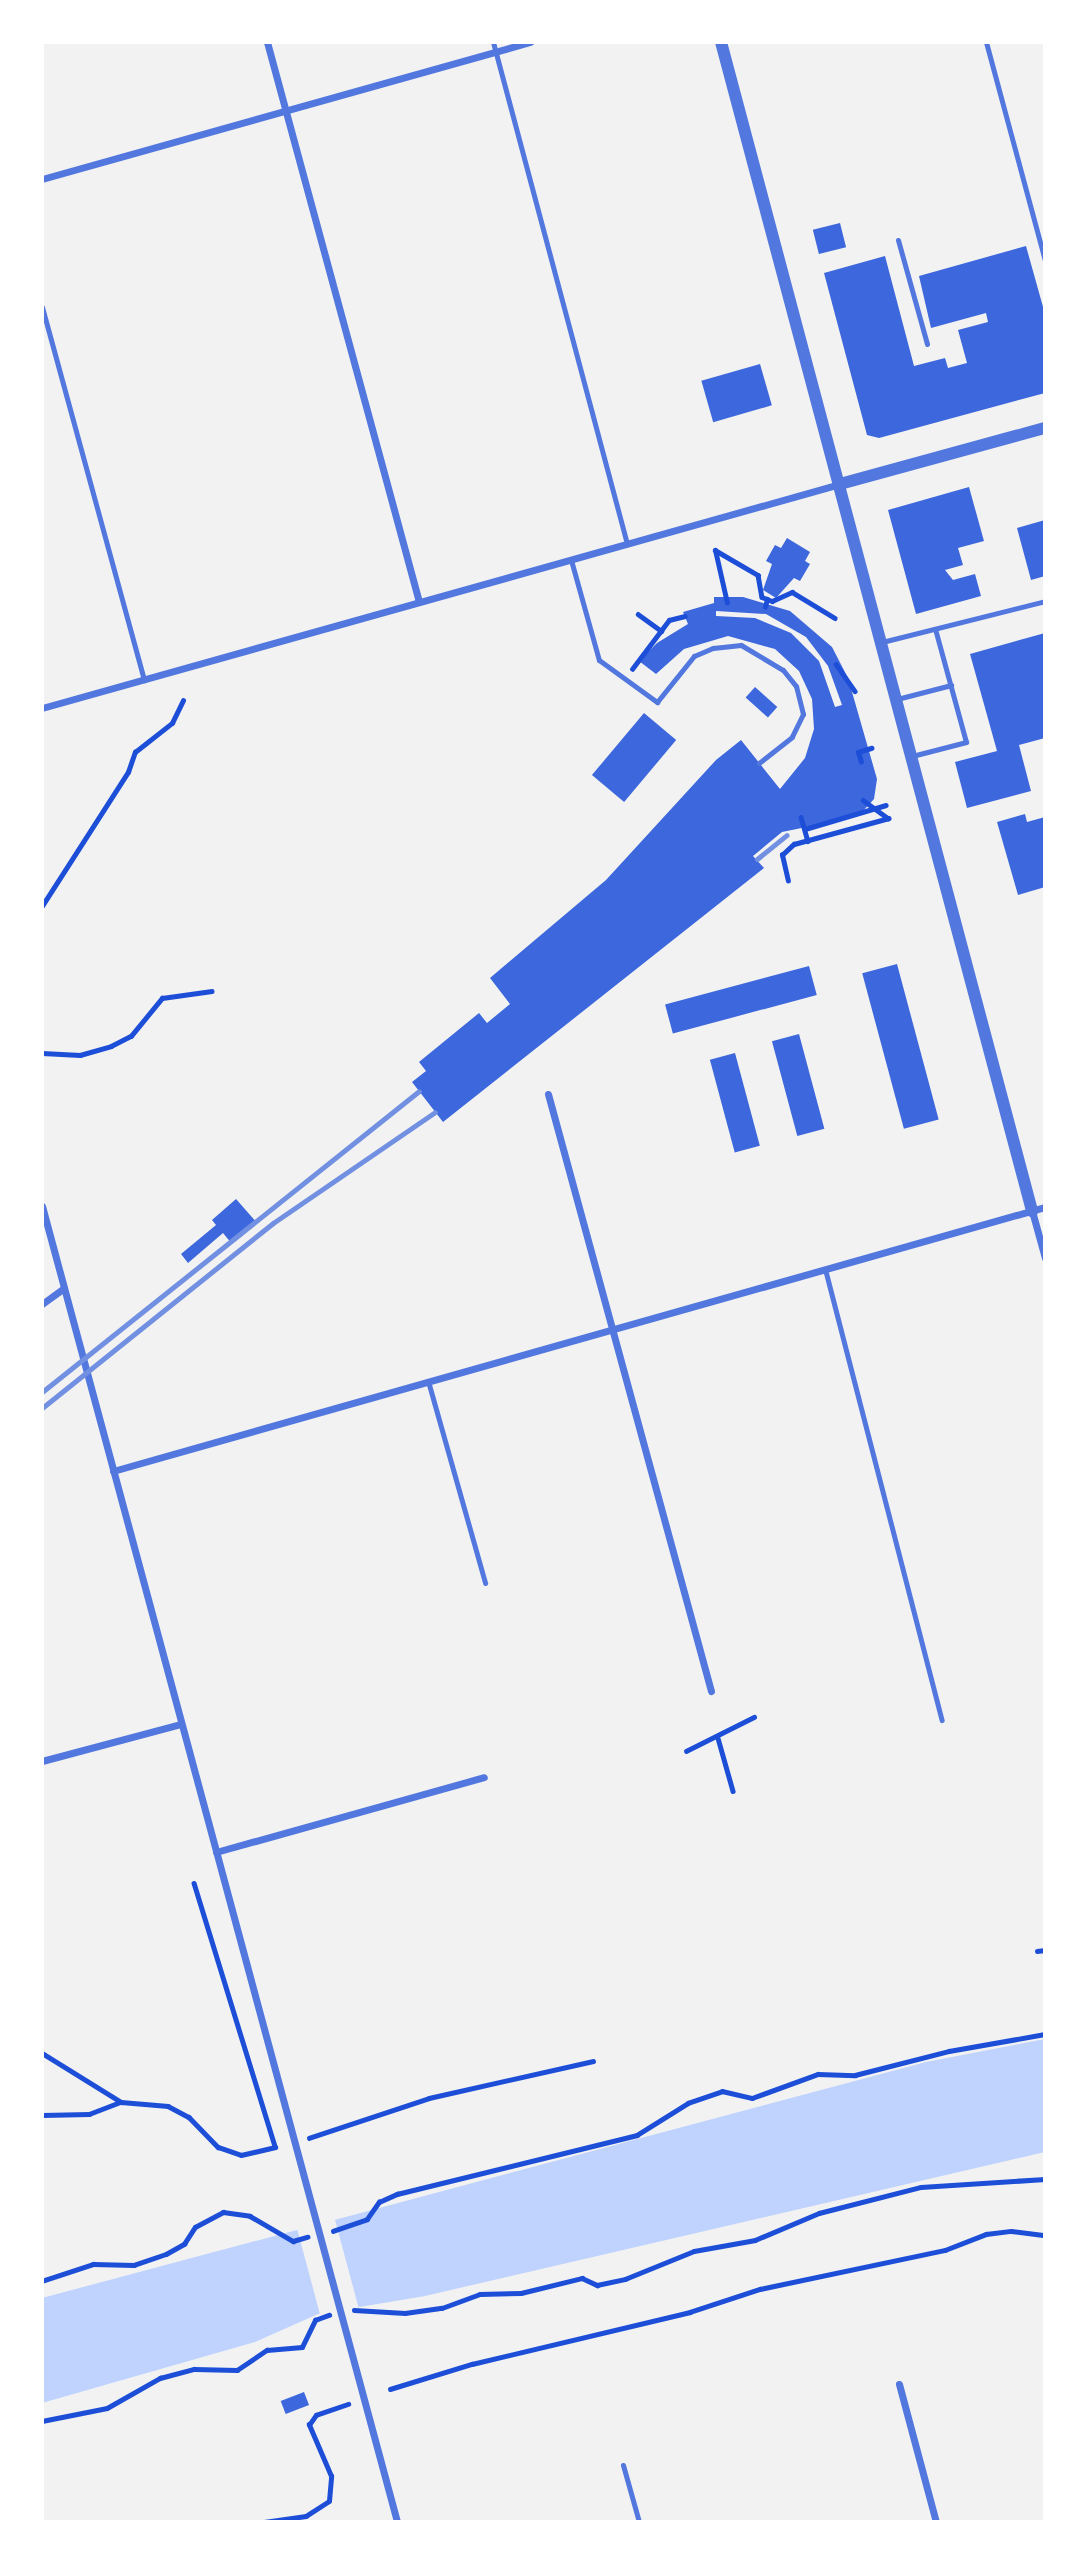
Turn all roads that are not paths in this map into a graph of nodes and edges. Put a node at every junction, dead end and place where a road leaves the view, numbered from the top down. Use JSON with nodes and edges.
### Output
{"nodes":[{"id":1,"x":267,"y":42,"type":"edge"},
{"id":2,"x":493,"y":42,"type":"edge"},
{"id":3,"x":530,"y":42,"type":"edge"},
{"id":4,"x":721,"y":42,"type":"edge"},
{"id":5,"x":986,"y":42,"type":"edge"},
{"id":6,"x":496,"y":52,"type":"junction"},
{"id":7,"x":286,"y":111,"type":"junction"},
{"id":8,"x":42,"y":179,"type":"edge"},
{"id":9,"x":898,"y":240,"type":"dead end"},
{"id":10,"x":1045,"y":260,"type":"edge"},
{"id":11,"x":42,"y":307,"type":"edge"},
{"id":12,"x":927,"y":344,"type":"dead end"},
{"id":13,"x":1045,"y":428,"type":"edge"},
{"id":14,"x":840,"y":484,"type":"junction"},
{"id":15,"x":627,"y":544,"type":"junction"},
{"id":16,"x":571,"y":560,"type":"junction"},
{"id":17,"x":1045,"y":601,"type":"edge"},
{"id":18,"x":419,"y":602,"type":"junction"},
{"id":19,"x":935,"y":629,"type":"junction"},
{"id":20,"x":882,"y":642,"type":"junction"},
{"id":21,"x":144,"y":680,"type":"junction"},
{"id":22,"x":951,"y":685,"type":"junction"},
{"id":23,"x":897,"y":699,"type":"junction"},
{"id":24,"x":42,"y":708,"type":"edge"},
{"id":25,"x":912,"y":756,"type":"junction"},
{"id":26,"x":759,"y":763,"type":"dead end"},
{"id":27,"x":548,"y":1094,"type":"dead end"},
{"id":28,"x":42,"y":1206,"type":"edge"},
{"id":29,"x":1038,"y":1209,"type":"edge"},
{"id":30,"x":1045,"y":1258,"type":"edge"},
{"id":31,"x":825,"y":1269,"type":"junction"},
{"id":32,"x":64,"y":1288,"type":"junction"},
{"id":33,"x":42,"y":1304,"type":"edge"},
{"id":34,"x":614,"y":1328,"type":"junction"},
{"id":35,"x":428,"y":1381,"type":"junction"},
{"id":36,"x":113,"y":1471,"type":"junction"},
{"id":37,"x":485,"y":1583,"type":"dead end"},
{"id":38,"x":711,"y":1691,"type":"dead end"},
{"id":39,"x":942,"y":1720,"type":"dead end"},
{"id":40,"x":181,"y":1724,"type":"junction"},
{"id":41,"x":42,"y":1761,"type":"edge"},
{"id":42,"x":485,"y":1777,"type":"dead end"},
{"id":43,"x":216,"y":1853,"type":"junction"},
{"id":44,"x":899,"y":2384,"type":"dead end"},
{"id":45,"x":623,"y":2465,"type":"dead end"},
{"id":46,"x":397,"y":2522,"type":"edge"},
{"id":47,"x":639,"y":2522,"type":"edge"},
{"id":48,"x":936,"y":2522,"type":"edge"}],
"edges":[{"from":1,"to":7,"type":"street"},
{"from":2,"to":6,"type":"lane"},
{"from":3,"to":6,"type":"street"},
{"from":4,"to":14,"type":"street"},
{"from":5,"to":10,"type":"lane"},
{"from":6,"to":7,"type":"street"},
{"from":6,"to":15,"type":"lane"},
{"from":7,"to":8,"type":"street"},
{"from":7,"to":18,"type":"street"},
{"from":9,"to":12,"type":"lane"},
{"from":11,"to":21,"type":"lane"},
{"from":13,"to":14,"type":"street"},
{"from":14,"to":15,"type":"street"},
{"from":14,"to":20,"type":"street"},
{"from":15,"to":16,"type":"street"},
{"from":16,"to":18,"type":"street"},
{"from":16,"to":26,"type":"lane"},
{"from":17,"to":19,"type":"lane"},
{"from":18,"to":21,"type":"street"},
{"from":19,"to":20,"type":"lane"},
{"from":19,"to":22,"type":"lane"},
{"from":20,"to":23,"type":"street"},
{"from":21,"to":24,"type":"street"},
{"from":22,"to":23,"type":"lane"},
{"from":22,"to":25,"type":"lane"},
{"from":23,"to":25,"type":"street"},
{"from":25,"to":29,"type":"street"},
{"from":27,"to":34,"type":"street"},
{"from":28,"to":32,"type":"street"},
{"from":29,"to":30,"type":"street"},
{"from":29,"to":31,"type":"street"},
{"from":31,"to":34,"type":"street"},
{"from":31,"to":39,"type":"lane"},
{"from":32,"to":33,"type":"street"},
{"from":32,"to":36,"type":"street"},
{"from":34,"to":35,"type":"street"},
{"from":34,"to":38,"type":"street"},
{"from":35,"to":36,"type":"street"},
{"from":35,"to":37,"type":"lane"},
{"from":36,"to":40,"type":"street"},
{"from":40,"to":41,"type":"street"},
{"from":40,"to":43,"type":"street"},
{"from":42,"to":43,"type":"street"},
{"from":43,"to":46,"type":"street"},
{"from":44,"to":48,"type":"street"},
{"from":45,"to":47,"type":"lane"}]}
